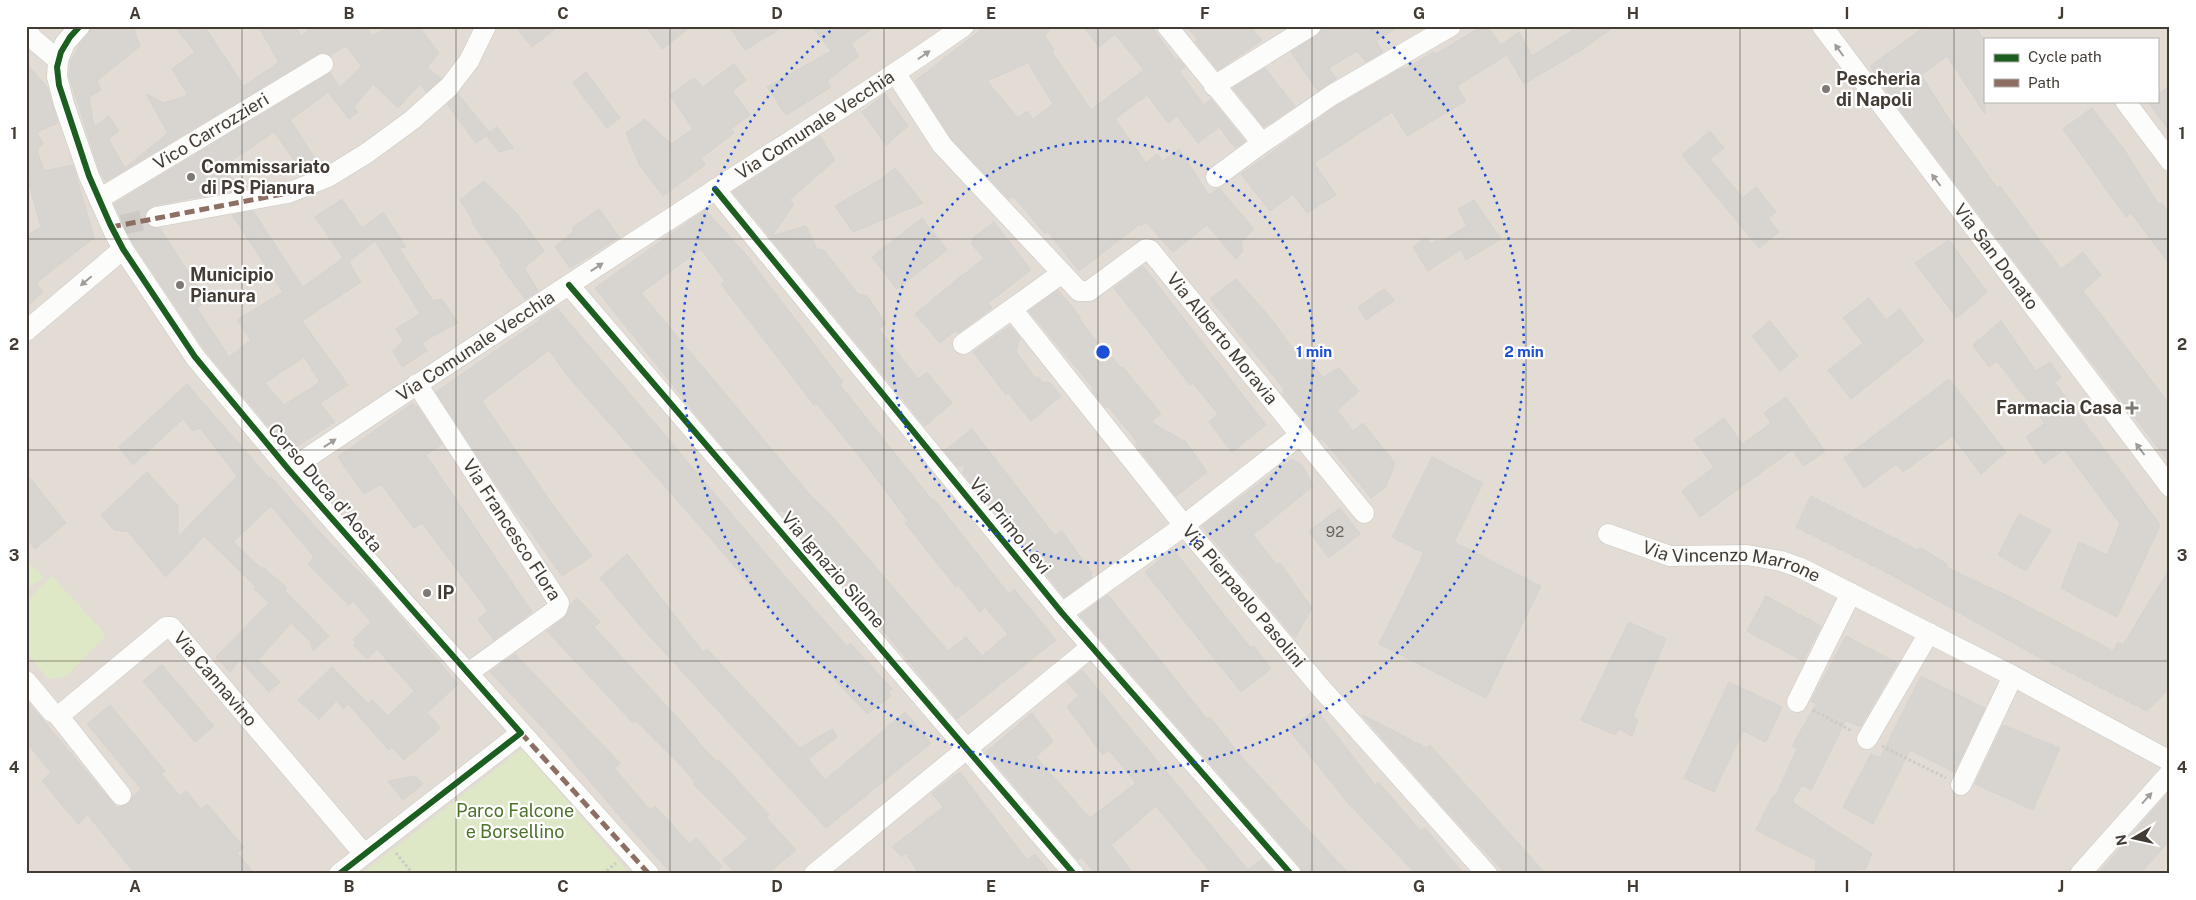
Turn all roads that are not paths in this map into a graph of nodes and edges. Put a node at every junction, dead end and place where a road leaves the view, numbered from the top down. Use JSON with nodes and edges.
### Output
{"nodes":[{"id":1,"x":80,"y":26,"type":"edge"},
{"id":2,"x":486,"y":26,"type":"edge"},
{"id":3,"x":964,"y":26,"type":"edge"},
{"id":4,"x":1166,"y":26,"type":"edge"},
{"id":5,"x":1310,"y":26,"type":"edge"},
{"id":6,"x":1451,"y":26,"type":"edge"},
{"id":7,"x":1822,"y":26,"type":"edge"},
{"id":8,"x":26,"y":29,"type":"edge"},
{"id":9,"x":26,"y":48,"type":"edge"},
{"id":10,"x":58,"y":60,"type":"junction"},
{"id":11,"x":323,"y":64,"type":"dead end"},
{"id":12,"x":896,"y":74,"type":"junction"},
{"id":13,"x":1214,"y":86,"type":"junction"},
{"id":14,"x":2126,"y":102,"type":"edge"},
{"id":15,"x":1262,"y":143,"type":"junction"},
{"id":16,"x":2170,"y":161,"type":"edge"},
{"id":17,"x":1216,"y":177,"type":"dead end"},
{"id":18,"x":715,"y":189,"type":"junction"},
{"id":19,"x":99,"y":199,"type":"junction"},
{"id":20,"x":156,"y":218,"type":"tunnel mouth"},
{"id":21,"x":123,"y":249,"type":"junction"},
{"id":22,"x":1062,"y":273,"type":"junction"},
{"id":23,"x":569,"y":285,"type":"junction"},
{"id":24,"x":1012,"y":309,"type":"junction"},
{"id":25,"x":28,"y":330,"type":"edge"},
{"id":26,"x":963,"y":344,"type":"dead end"},
{"id":27,"x":417,"y":384,"type":"junction"},
{"id":28,"x":1300,"y":435,"type":"junction"},
{"id":29,"x":289,"y":470,"type":"junction"},
{"id":30,"x":2170,"y":488,"type":"edge"},
{"id":31,"x":1364,"y":514,"type":"dead end"},
{"id":32,"x":1183,"y":524,"type":"junction"},
{"id":33,"x":1608,"y":534,"type":"dead end"},
{"id":34,"x":1851,"y":593,"type":"junction"},
{"id":35,"x":1062,"y":613,"type":"junction"},
{"id":36,"x":1929,"y":633,"type":"junction"},
{"id":37,"x":1091,"y":647,"type":"junction"},
{"id":38,"x":468,"y":673,"type":"junction"},
{"id":39,"x":2013,"y":676,"type":"junction"},
{"id":40,"x":26,"y":681,"type":"edge"},
{"id":41,"x":1797,"y":702,"type":"dead end"},
{"id":42,"x":57,"y":714,"type":"junction"},
{"id":43,"x":521,"y":733,"type":"junction"},
{"id":44,"x":1866,"y":739,"type":"dead end"},
{"id":45,"x":967,"y":749,"type":"junction"},
{"id":46,"x":2170,"y":761,"type":"edge"},
{"id":47,"x":2170,"y":774,"type":"edge"},
{"id":48,"x":1961,"y":785,"type":"dead end"},
{"id":49,"x":121,"y":795,"type":"dead end"},
{"id":50,"x":364,"y":854,"type":"junction"},
{"id":51,"x":339,"y":874,"type":"edge"},
{"id":52,"x":649,"y":874,"type":"edge"},
{"id":53,"x":814,"y":874,"type":"edge"},
{"id":54,"x":1074,"y":874,"type":"edge"},
{"id":55,"x":1292,"y":874,"type":"edge"},
{"id":56,"x":1487,"y":874,"type":"edge"},
{"id":57,"x":2080,"y":874,"type":"edge"}],
"edges":[{"from":1,"to":10,"type":"street"},
{"from":2,"to":20,"type":"street"},
{"from":12,"to":3,"type":"street","name":"Via Comunale Vecchia","one_way":true},
{"from":4,"to":13,"type":"street"},
{"from":5,"to":13,"type":"street"},
{"from":6,"to":15,"type":"street"},
{"from":30,"to":7,"type":"street","name":"Via San Donato","one_way":true},
{"from":8,"to":10,"type":"street"},
{"from":9,"to":10,"type":"street"},
{"from":10,"to":19,"type":"street","name":"Corso Duca d'Aosta"},
{"from":11,"to":19,"type":"street","name":"Vico Carrozzieri"},
{"from":12,"to":18,"type":"street","name":"Via Comunale Vecchia"},
{"from":12,"to":22,"type":"street","name":"Via Alberto Moravia"},
{"from":13,"to":15,"type":"street"},
{"from":14,"to":16,"type":"street"},
{"from":15,"to":17,"type":"street"},
{"from":23,"to":18,"type":"street","name":"Via Comunale Vecchia","one_way":true},
{"from":18,"to":35,"type":"street","name":"Via Primo Levi"},
{"from":19,"to":21,"type":"street","name":"Corso Duca d'Aosta"},
{"from":21,"to":25,"type":"street","one_way":true},
{"from":21,"to":29,"type":"street","name":"Corso Duca d'Aosta"},
{"from":22,"to":24,"type":"street"},
{"from":22,"to":28,"type":"street","name":"Via Alberto Moravia"},
{"from":23,"to":27,"type":"street","name":"Via Comunale Vecchia"},
{"from":23,"to":45,"type":"street","name":"Via Ignazio Silone"},
{"from":24,"to":26,"type":"street"},
{"from":24,"to":32,"type":"street","name":"Via Pierpaolo Pasolini"},
{"from":29,"to":27,"type":"street","name":"Via Comunale Vecchia","one_way":true},
{"from":27,"to":38,"type":"street","name":"Via Francesco Flora"},
{"from":28,"to":31,"type":"street","name":"Via Alberto Moravia"},
{"from":28,"to":32,"type":"street"},
{"from":29,"to":38,"type":"street","name":"Corso Duca d'Aosta"},
{"from":32,"to":35,"type":"street"},
{"from":32,"to":56,"type":"street","name":"Via Pierpaolo Pasolini"},
{"from":33,"to":34,"type":"street","name":"Via Vincenzo Marrone"},
{"from":34,"to":36,"type":"street","name":"Via Vincenzo Marrone"},
{"from":34,"to":41,"type":"street"},
{"from":35,"to":37,"type":"street","name":"Via Primo Levi"},
{"from":36,"to":39,"type":"street","name":"Via Vincenzo Marrone"},
{"from":36,"to":44,"type":"street"},
{"from":37,"to":45,"type":"street"},
{"from":37,"to":55,"type":"street","name":"Via Primo Levi"},
{"from":38,"to":43,"type":"street","name":"Corso Duca d'Aosta"},
{"from":39,"to":46,"type":"street","name":"Via Vincenzo Marrone"},
{"from":39,"to":48,"type":"street"},
{"from":40,"to":42,"type":"street"},
{"from":42,"to":49,"type":"street"},
{"from":42,"to":50,"type":"street","name":"Via Cannavino"},
{"from":43,"to":50,"type":"street"},
{"from":43,"to":52,"type":"street","name":"Corso Duca d'Aosta"},
{"from":45,"to":53,"type":"street"},
{"from":45,"to":54,"type":"street","name":"Via Ignazio Silone"},
{"from":57,"to":47,"type":"street","one_way":true},
{"from":50,"to":51,"type":"street"}]}
